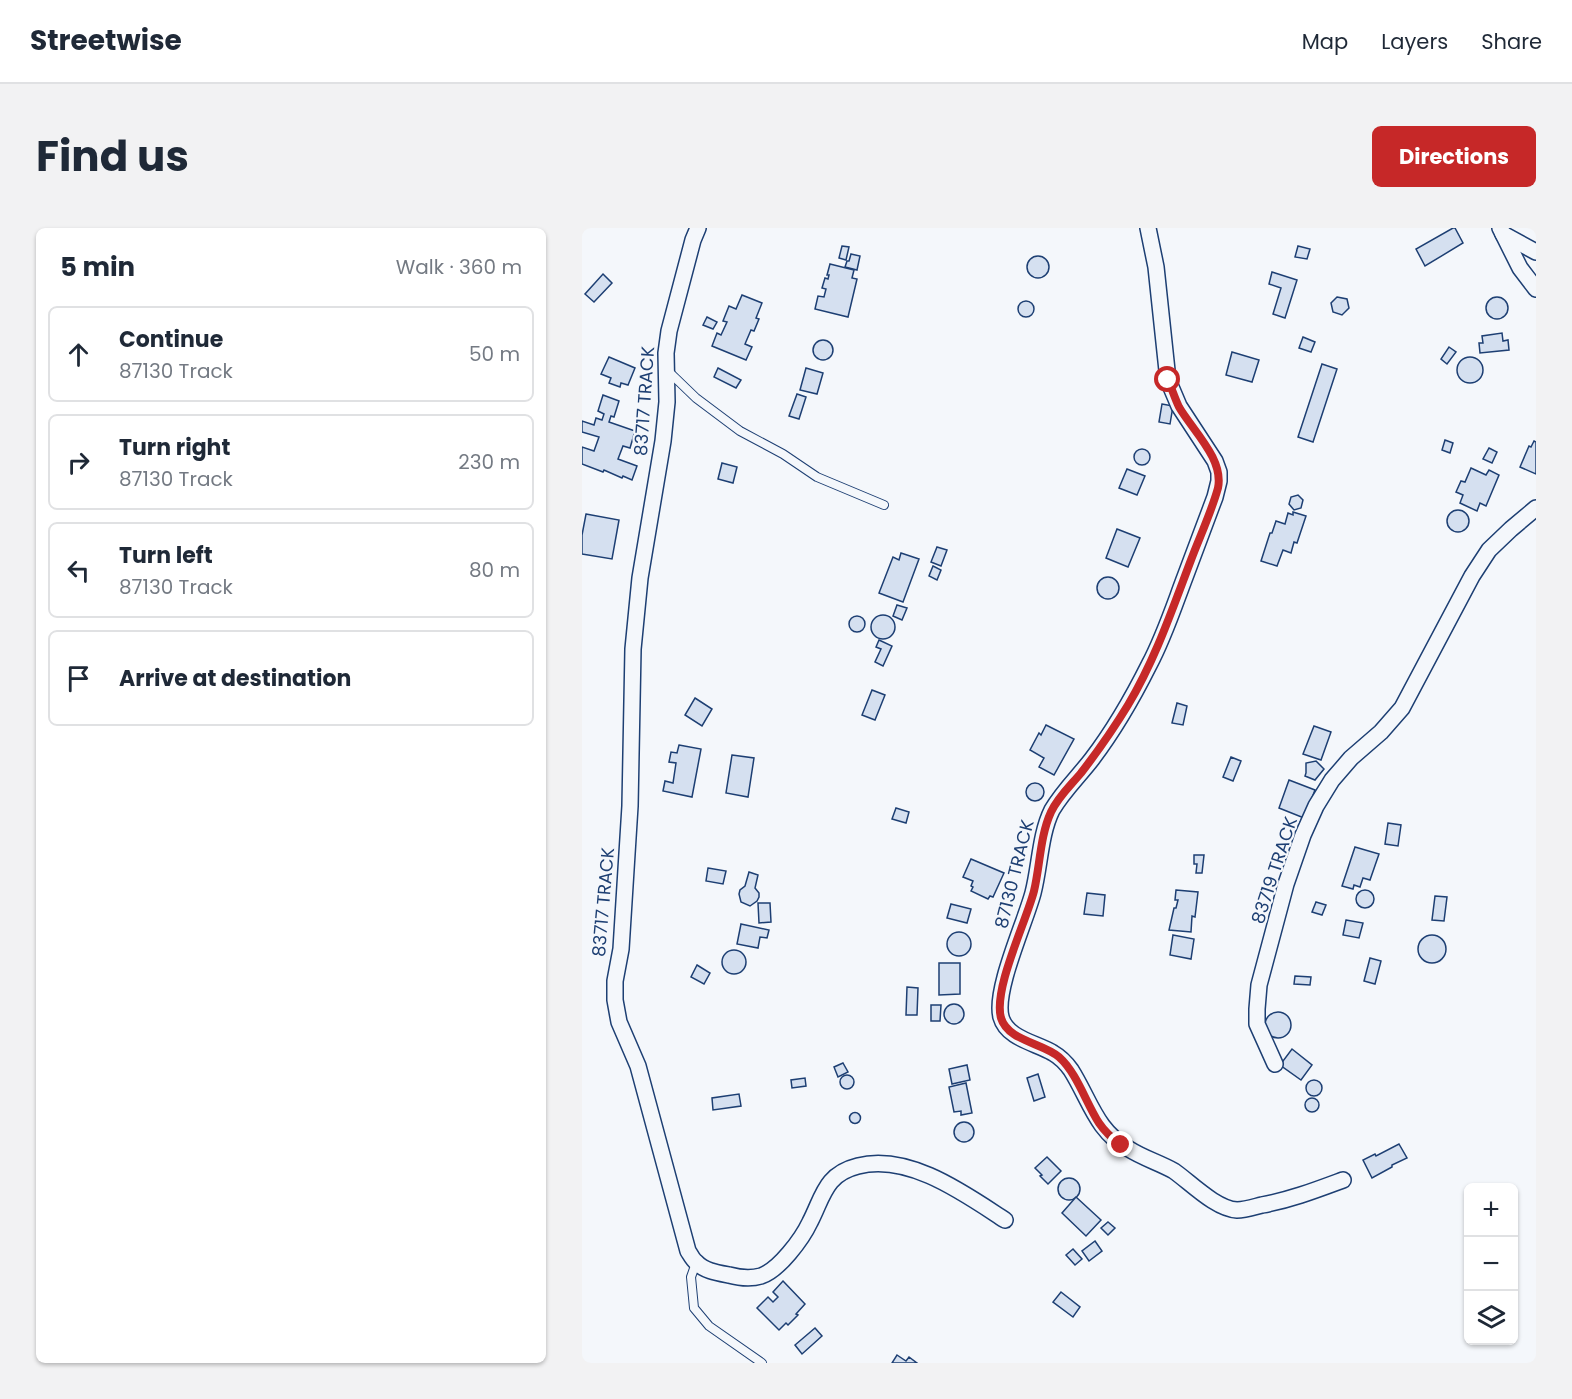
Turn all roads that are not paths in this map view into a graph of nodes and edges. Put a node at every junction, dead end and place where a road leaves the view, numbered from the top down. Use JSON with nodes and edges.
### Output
{"nodes":[{"id":1,"x":698,"y":228,"type":"edge"},
{"id":2,"x":1148,"y":228,"type":"edge"},
{"id":3,"x":1501,"y":231,"type":"edge"},
{"id":4,"x":1536,"y":252,"type":"edge"},
{"id":5,"x":1536,"y":289,"type":"edge"},
{"id":6,"x":668,"y":371,"type":"junction"},
{"id":7,"x":884,"y":505,"type":"dead end"},
{"id":8,"x":1536,"y":508,"type":"edge"},
{"id":9,"x":1275,"y":1064,"type":"dead end"},
{"id":10,"x":1343,"y":1180,"type":"dead end"},
{"id":11,"x":1005,"y":1220,"type":"dead end"},
{"id":12,"x":696,"y":1263,"type":"junction"},
{"id":13,"x":762,"y":1363,"type":"edge"}],
"edges":[{"from":1,"to":6,"type":"street","name":"83717 TRACK"},
{"from":2,"to":10,"type":"street","name":"87130 TRACK"},
{"from":3,"to":4,"type":"street"},
{"from":3,"to":5,"type":"street"},
{"from":6,"to":7,"type":"lane"},
{"from":6,"to":12,"type":"street","name":"83717 TRACK"},
{"from":8,"to":9,"type":"street","name":"83719 TRACK"},
{"from":11,"to":12,"type":"street"},
{"from":12,"to":13,"type":"lane"}]}
